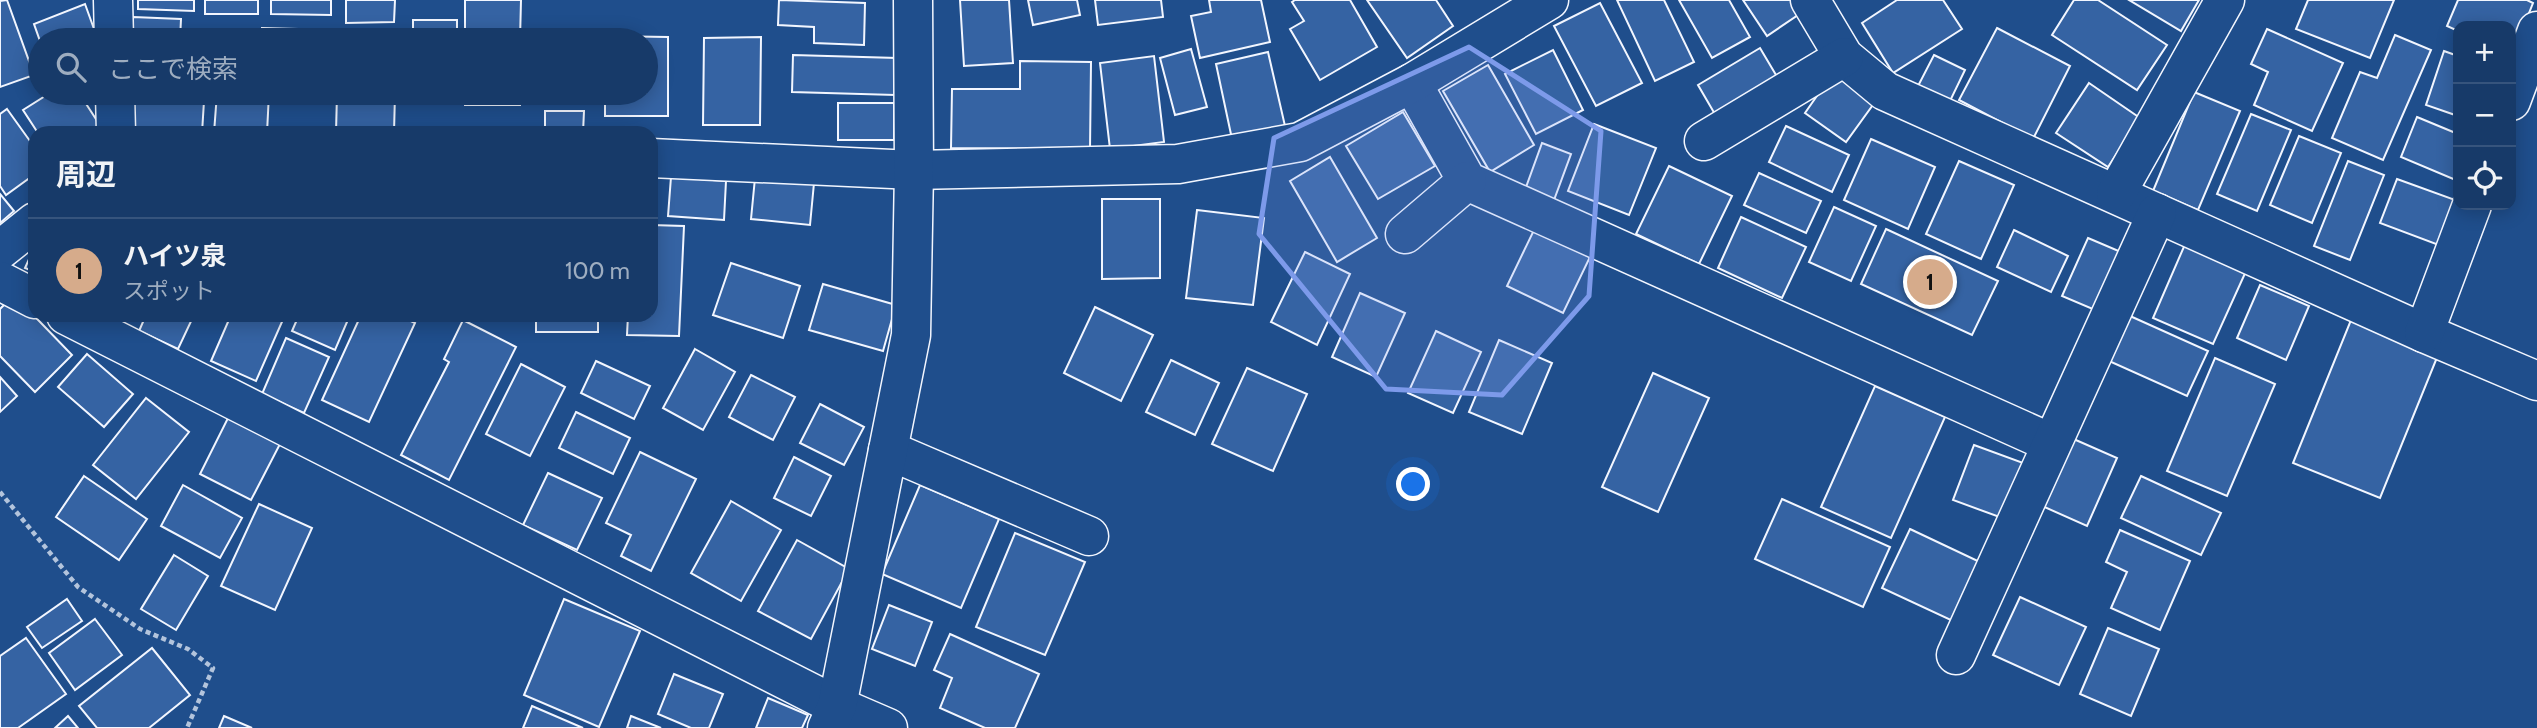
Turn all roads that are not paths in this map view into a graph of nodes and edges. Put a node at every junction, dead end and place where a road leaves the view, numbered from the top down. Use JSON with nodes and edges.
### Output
{"nodes":[{"id":1,"x":113,"y":0,"type":"edge"},
{"id":2,"x":913,"y":0,"type":"edge"},
{"id":3,"x":1549,"y":0,"type":"edge"},
{"id":4,"x":1810,"y":0,"type":"edge"},
{"id":5,"x":2225,"y":0,"type":"edge"},
{"id":6,"x":114,"y":28,"type":"edge"},
{"id":7,"x":2537,"y":31,"type":"edge"},
{"id":8,"x":1844,"y":57,"type":"junction"},
{"id":9,"x":1412,"y":83,"type":"junction"},
{"id":10,"x":2516,"y":88,"type":"edge"},
{"id":11,"x":115,"y":105,"type":"edge"},
{"id":12,"x":116,"y":126,"type":"edge"},
{"id":13,"x":1704,"y":141,"type":"dead end"},
{"id":14,"x":658,"y":158,"type":"edge"},
{"id":15,"x":914,"y":170,"type":"junction"},
{"id":16,"x":1467,"y":181,"type":"junction"},
{"id":17,"x":2116,"y":194,"type":"junction"},
{"id":18,"x":2470,"y":210,"type":"edge"},
{"id":19,"x":2157,"y":214,"type":"junction"},
{"id":20,"x":28,"y":228,"type":"edge"},
{"id":21,"x":1405,"y":234,"type":"dead end"},
{"id":22,"x":0,"y":250,"type":"edge"},
{"id":23,"x":0,"y":281,"type":"edge"},
{"id":24,"x":28,"y":295,"type":"edge"},
{"id":25,"x":79,"y":322,"type":"edge"},
{"id":26,"x":2424,"y":333,"type":"junction"},
{"id":27,"x":2537,"y":381,"type":"edge"},
{"id":28,"x":2050,"y":443,"type":"junction"},
{"id":29,"x":888,"y":450,"type":"junction"},
{"id":30,"x":1088,"y":536,"type":"dead end"},
{"id":31,"x":1956,"y":655,"type":"dead end"},
{"id":32,"x":832,"y":717,"type":"edge"},
{"id":33,"x":888,"y":728,"type":"edge"}],
"edges":[{"from":1,"to":6,"type":"street"},
{"from":2,"to":15,"type":"street"},
{"from":3,"to":9,"type":"street"},
{"from":4,"to":8,"type":"street"},
{"from":5,"to":17,"type":"street"},
{"from":7,"to":10,"type":"street"},
{"from":8,"to":13,"type":"street"},
{"from":8,"to":17,"type":"street"},
{"from":9,"to":15,"type":"street"},
{"from":9,"to":16,"type":"street"},
{"from":11,"to":12,"type":"street"},
{"from":14,"to":15,"type":"street"},
{"from":15,"to":29,"type":"street"},
{"from":16,"to":21,"type":"street"},
{"from":16,"to":28,"type":"street"},
{"from":17,"to":19,"type":"street"},
{"from":18,"to":26,"type":"street"},
{"from":19,"to":26,"type":"street"},
{"from":19,"to":28,"type":"street"},
{"from":20,"to":22,"type":"street"},
{"from":23,"to":24,"type":"street"},
{"from":25,"to":32,"type":"street"},
{"from":26,"to":27,"type":"street"},
{"from":28,"to":31,"type":"street"},
{"from":29,"to":30,"type":"street"},
{"from":29,"to":32,"type":"street"},
{"from":32,"to":33,"type":"street"}]}
